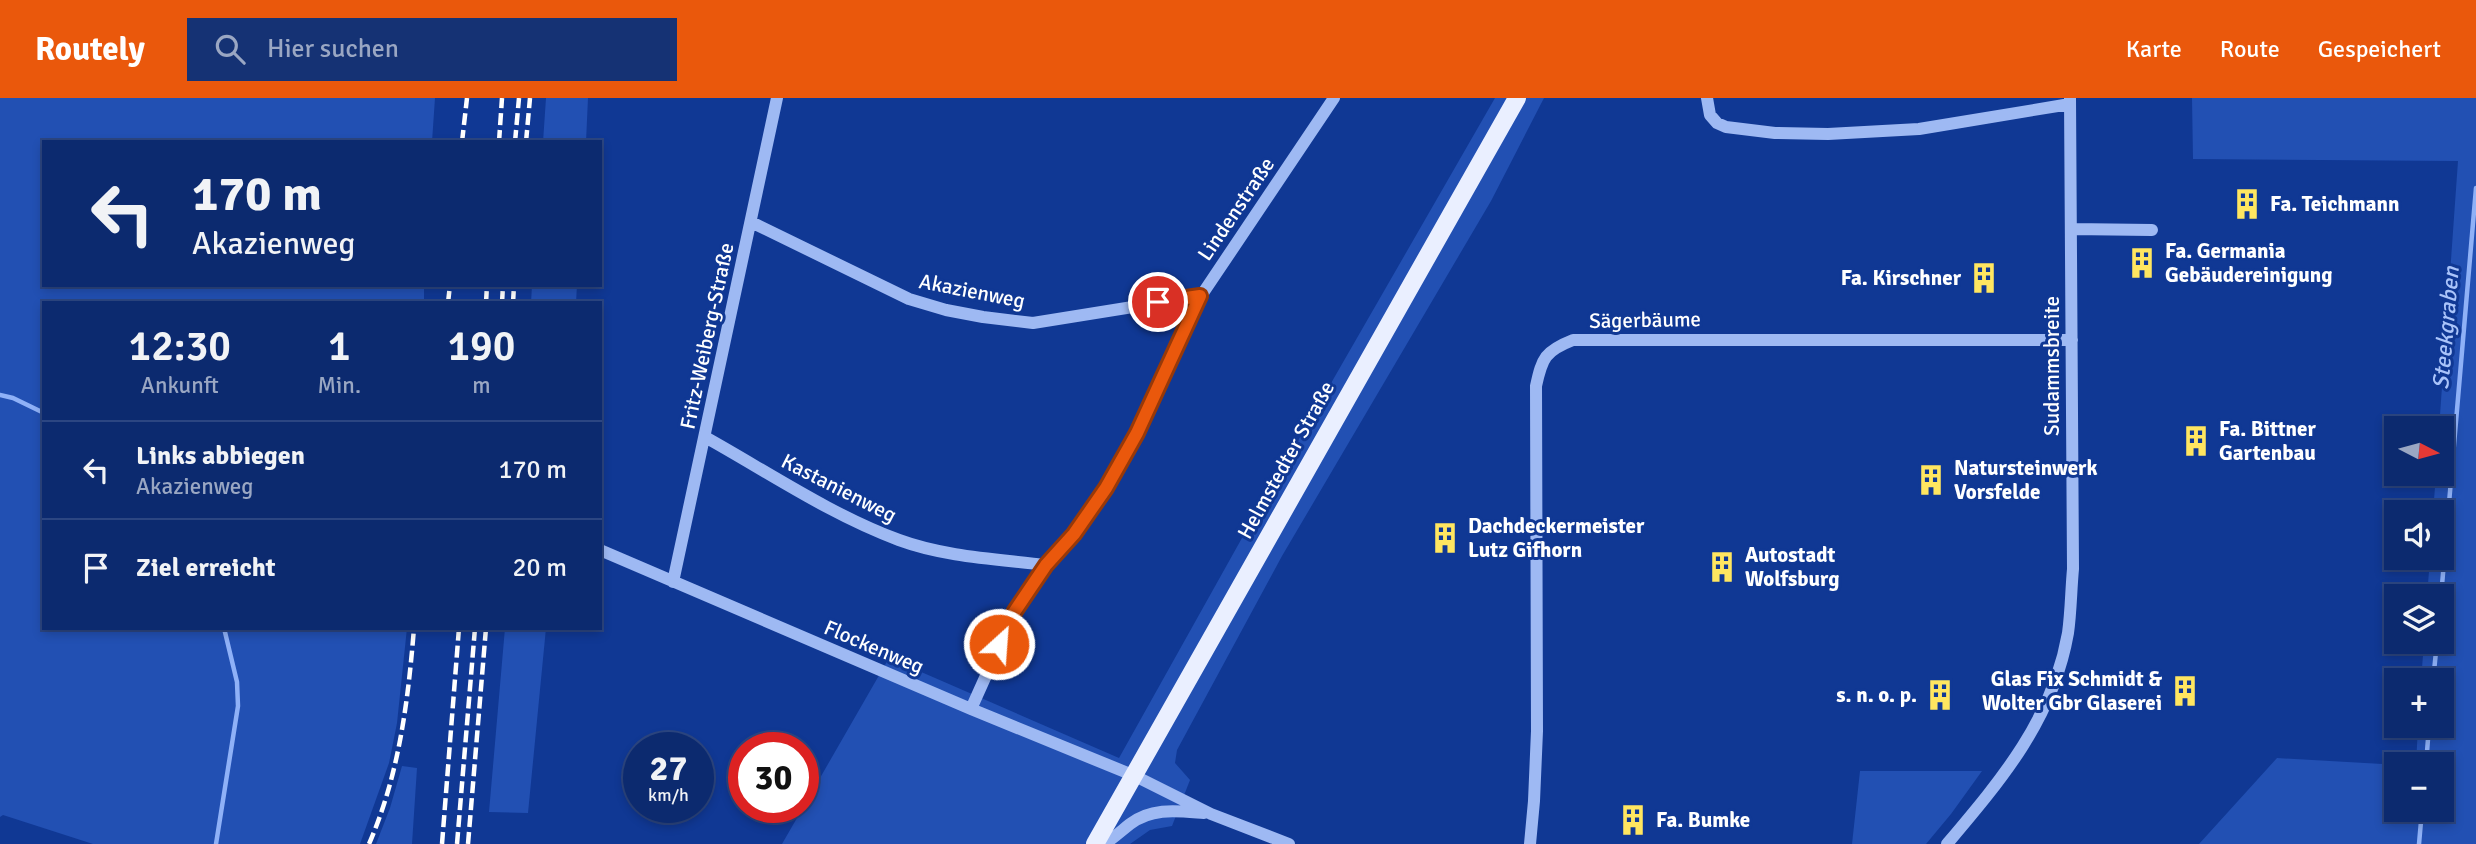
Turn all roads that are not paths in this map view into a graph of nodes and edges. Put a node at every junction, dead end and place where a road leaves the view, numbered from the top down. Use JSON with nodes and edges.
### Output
{"nodes":[{"id":1,"x":777,"y":98,"type":"edge"},
{"id":2,"x":1334,"y":98,"type":"edge"},
{"id":3,"x":1517,"y":98,"type":"edge"},
{"id":4,"x":1707,"y":98,"type":"edge"},
{"id":5,"x":2070,"y":101,"type":"edge"},
{"id":6,"x":751,"y":222,"type":"junction"},
{"id":7,"x":2071,"y":229,"type":"junction"},
{"id":8,"x":2152,"y":230,"type":"dead end"},
{"id":9,"x":1200,"y":296,"type":"junction"},
{"id":10,"x":2071,"y":340,"type":"junction"},
{"id":11,"x":705,"y":437,"type":"junction"},
{"id":12,"x":602,"y":551,"type":"edge"},
{"id":13,"x":1046,"y":565,"type":"junction"},
{"id":14,"x":673,"y":582,"type":"junction"},
{"id":15,"x":971,"y":709,"type":"junction"},
{"id":16,"x":1135,"y":776,"type":"junction"},
{"id":17,"x":1211,"y":814,"type":"junction"},
{"id":18,"x":1095,"y":844,"type":"edge"},
{"id":19,"x":1104,"y":844,"type":"edge"},
{"id":20,"x":1290,"y":844,"type":"edge"},
{"id":21,"x":1530,"y":844,"type":"edge"},
{"id":22,"x":1947,"y":844,"type":"edge"}],
"edges":[{"from":1,"to":6,"type":"street","name":"Fritz-Weiberg-Straße"},
{"from":2,"to":9,"type":"street","name":"Lindenstraße"},
{"from":3,"to":16,"type":"main road","name":"Helmstedter Straße"},
{"from":4,"to":5,"type":"street"},
{"from":5,"to":7,"type":"street","name":"Sudammsbreite"},
{"from":6,"to":9,"type":"street","name":"Akazienweg"},
{"from":6,"to":11,"type":"street","name":"Fritz-Weiberg-Straße"},
{"from":7,"to":8,"type":"street"},
{"from":7,"to":10,"type":"street","name":"Sudammsbreite"},
{"from":9,"to":13,"type":"street","name":"Lindenstraße"},
{"from":10,"to":21,"type":"street","name":"Sägerbäume"},
{"from":10,"to":22,"type":"street","name":"Sudammsbreite"},
{"from":11,"to":13,"type":"street","name":"Kastanienweg"},
{"from":11,"to":14,"type":"street","name":"Fritz-Weiberg-Straße"},
{"from":12,"to":14,"type":"street","name":"Flockenweg"},
{"from":13,"to":15,"type":"street","name":"Lindenstraße"},
{"from":14,"to":15,"type":"street","name":"Flockenweg"},
{"from":15,"to":16,"type":"street","name":"Flockenweg"},
{"from":16,"to":17,"type":"street"},
{"from":16,"to":18,"type":"main road","name":"Helmstedter Straße"},
{"from":17,"to":19,"type":"street"},
{"from":17,"to":20,"type":"street"}]}
